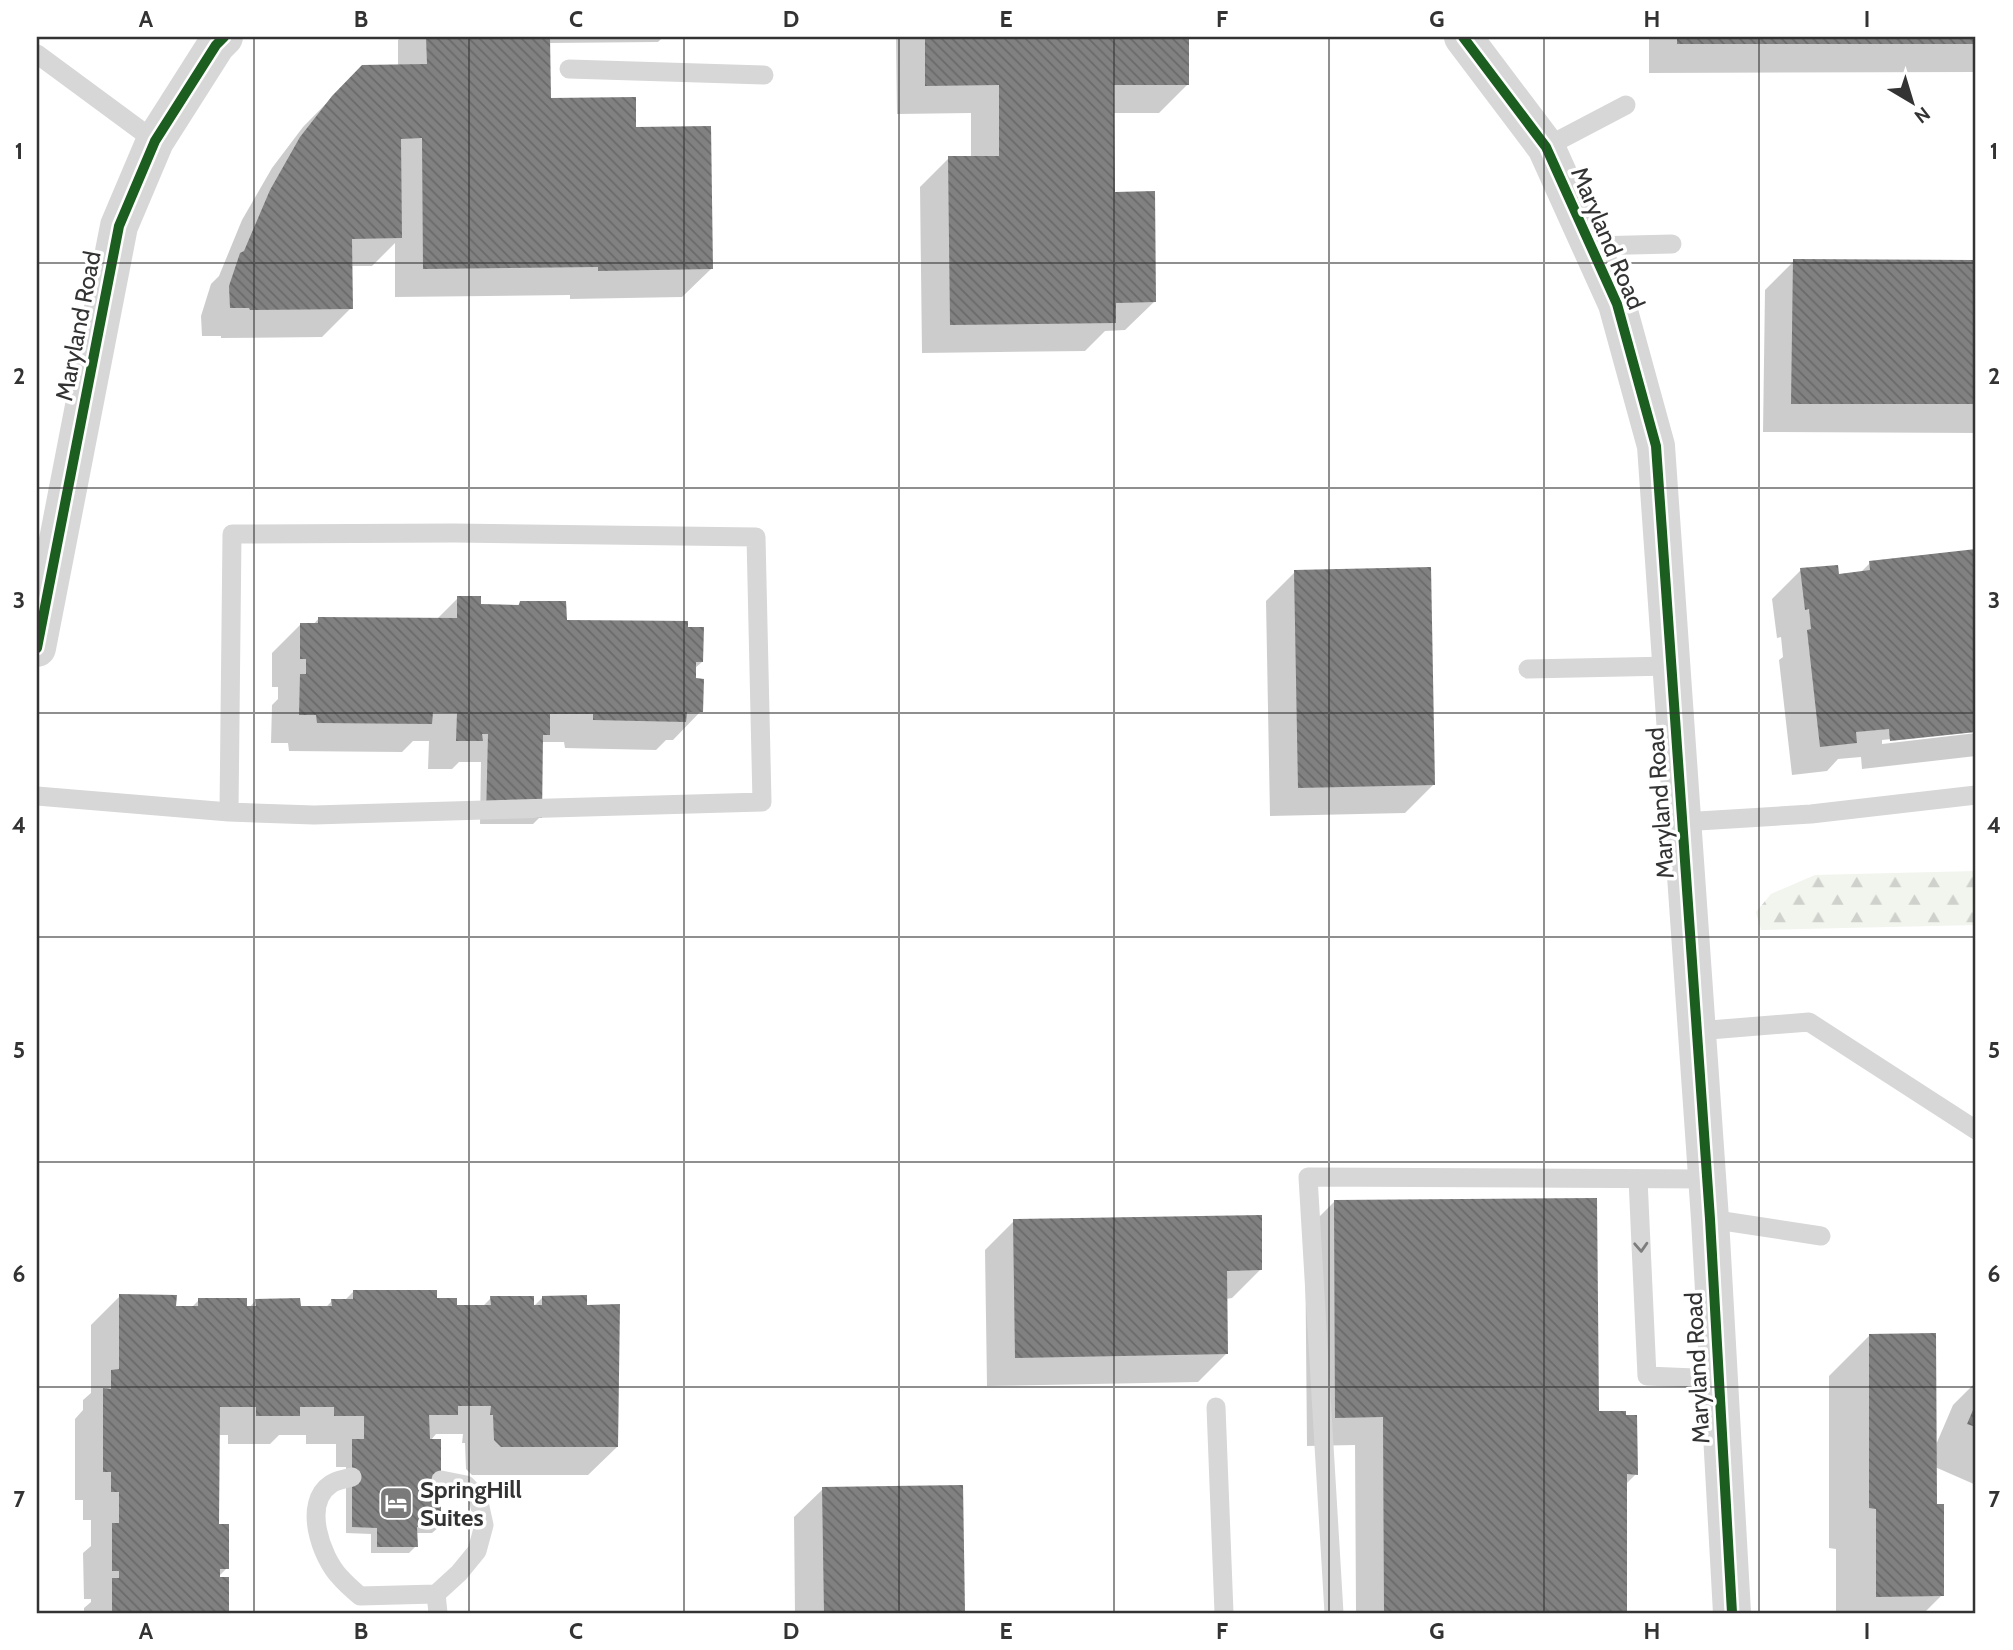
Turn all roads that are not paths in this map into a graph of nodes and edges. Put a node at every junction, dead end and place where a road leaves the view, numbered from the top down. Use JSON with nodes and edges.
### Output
{"nodes":[{"id":1,"x":1463,"y":37,"type":"edge"},
{"id":2,"x":215,"y":39,"type":"edge"},
{"id":3,"x":37,"y":54,"type":"edge"},
{"id":4,"x":569,"y":69,"type":"dead end"},
{"id":5,"x":764,"y":75,"type":"dead end"},
{"id":6,"x":1626,"y":105,"type":"dead end"},
{"id":7,"x":155,"y":141,"type":"junction"},
{"id":8,"x":1546,"y":147,"type":"junction"},
{"id":9,"x":1672,"y":244,"type":"dead end"},
{"id":10,"x":1591,"y":246,"type":"junction"},
{"id":11,"x":37,"y":648,"type":"edge"},
{"id":12,"x":1671,"y":666,"type":"junction"},
{"id":13,"x":1528,"y":669,"type":"dead end"},
{"id":14,"x":1976,"y":795,"type":"edge"},
{"id":15,"x":37,"y":796,"type":"edge"},
{"id":16,"x":229,"y":812,"type":"junction"},
{"id":17,"x":1682,"y":822,"type":"junction"},
{"id":18,"x":1697,"y":1031,"type":"junction"},
{"id":19,"x":1976,"y":1130,"type":"edge"},
{"id":20,"x":1638,"y":1179,"type":"junction"},
{"id":21,"x":1707,"y":1179,"type":"junction"},
{"id":22,"x":1710,"y":1219,"type":"junction"},
{"id":23,"x":1821,"y":1236,"type":"dead end"},
{"id":24,"x":1719,"y":1379,"type":"junction"},
{"id":25,"x":1216,"y":1406,"type":"dead end"},
{"id":26,"x":352,"y":1477,"type":"dead end"},
{"id":27,"x":441,"y":1480,"type":"dead end"},
{"id":28,"x":437,"y":1603,"type":"edge"},
{"id":29,"x":358,"y":1605,"type":"edge"},
{"id":30,"x":1224,"y":1613,"type":"edge"},
{"id":31,"x":1334,"y":1613,"type":"edge"},
{"id":32,"x":1732,"y":1613,"type":"edge"}],
"edges":[{"from":1,"to":8,"type":"street","name":"Maryland Road"},
{"from":2,"to":7,"type":"street","name":"Maryland Road"},
{"from":3,"to":7,"type":"lane"},
{"from":4,"to":5,"type":"lane"},
{"from":6,"to":8,"type":"lane"},
{"from":7,"to":11,"type":"street","name":"Maryland Road"},
{"from":8,"to":10,"type":"street","name":"Maryland Road"},
{"from":9,"to":10,"type":"lane"},
{"from":10,"to":12,"type":"street","name":"Maryland Road"},
{"from":12,"to":13,"type":"lane"},
{"from":12,"to":17,"type":"street","name":"Maryland Road"},
{"from":14,"to":17,"type":"lane"},
{"from":15,"to":16,"type":"lane"},
{"from":16,"to":16,"type":"lane"},
{"from":17,"to":18,"type":"street","name":"Maryland Road"},
{"from":18,"to":19,"type":"lane"},
{"from":18,"to":21,"type":"street","name":"Maryland Road"},
{"from":20,"to":21,"type":"lane"},
{"from":20,"to":24,"type":"lane","one_way":true},
{"from":20,"to":31,"type":"lane"},
{"from":21,"to":22,"type":"street","name":"Maryland Road"},
{"from":22,"to":23,"type":"lane"},
{"from":22,"to":24,"type":"street","name":"Maryland Road"},
{"from":24,"to":32,"type":"street","name":"Maryland Road"},
{"from":25,"to":30,"type":"lane"},
{"from":26,"to":29,"type":"lane"},
{"from":27,"to":28,"type":"lane"},
{"from":28,"to":29,"type":"lane"}]}
